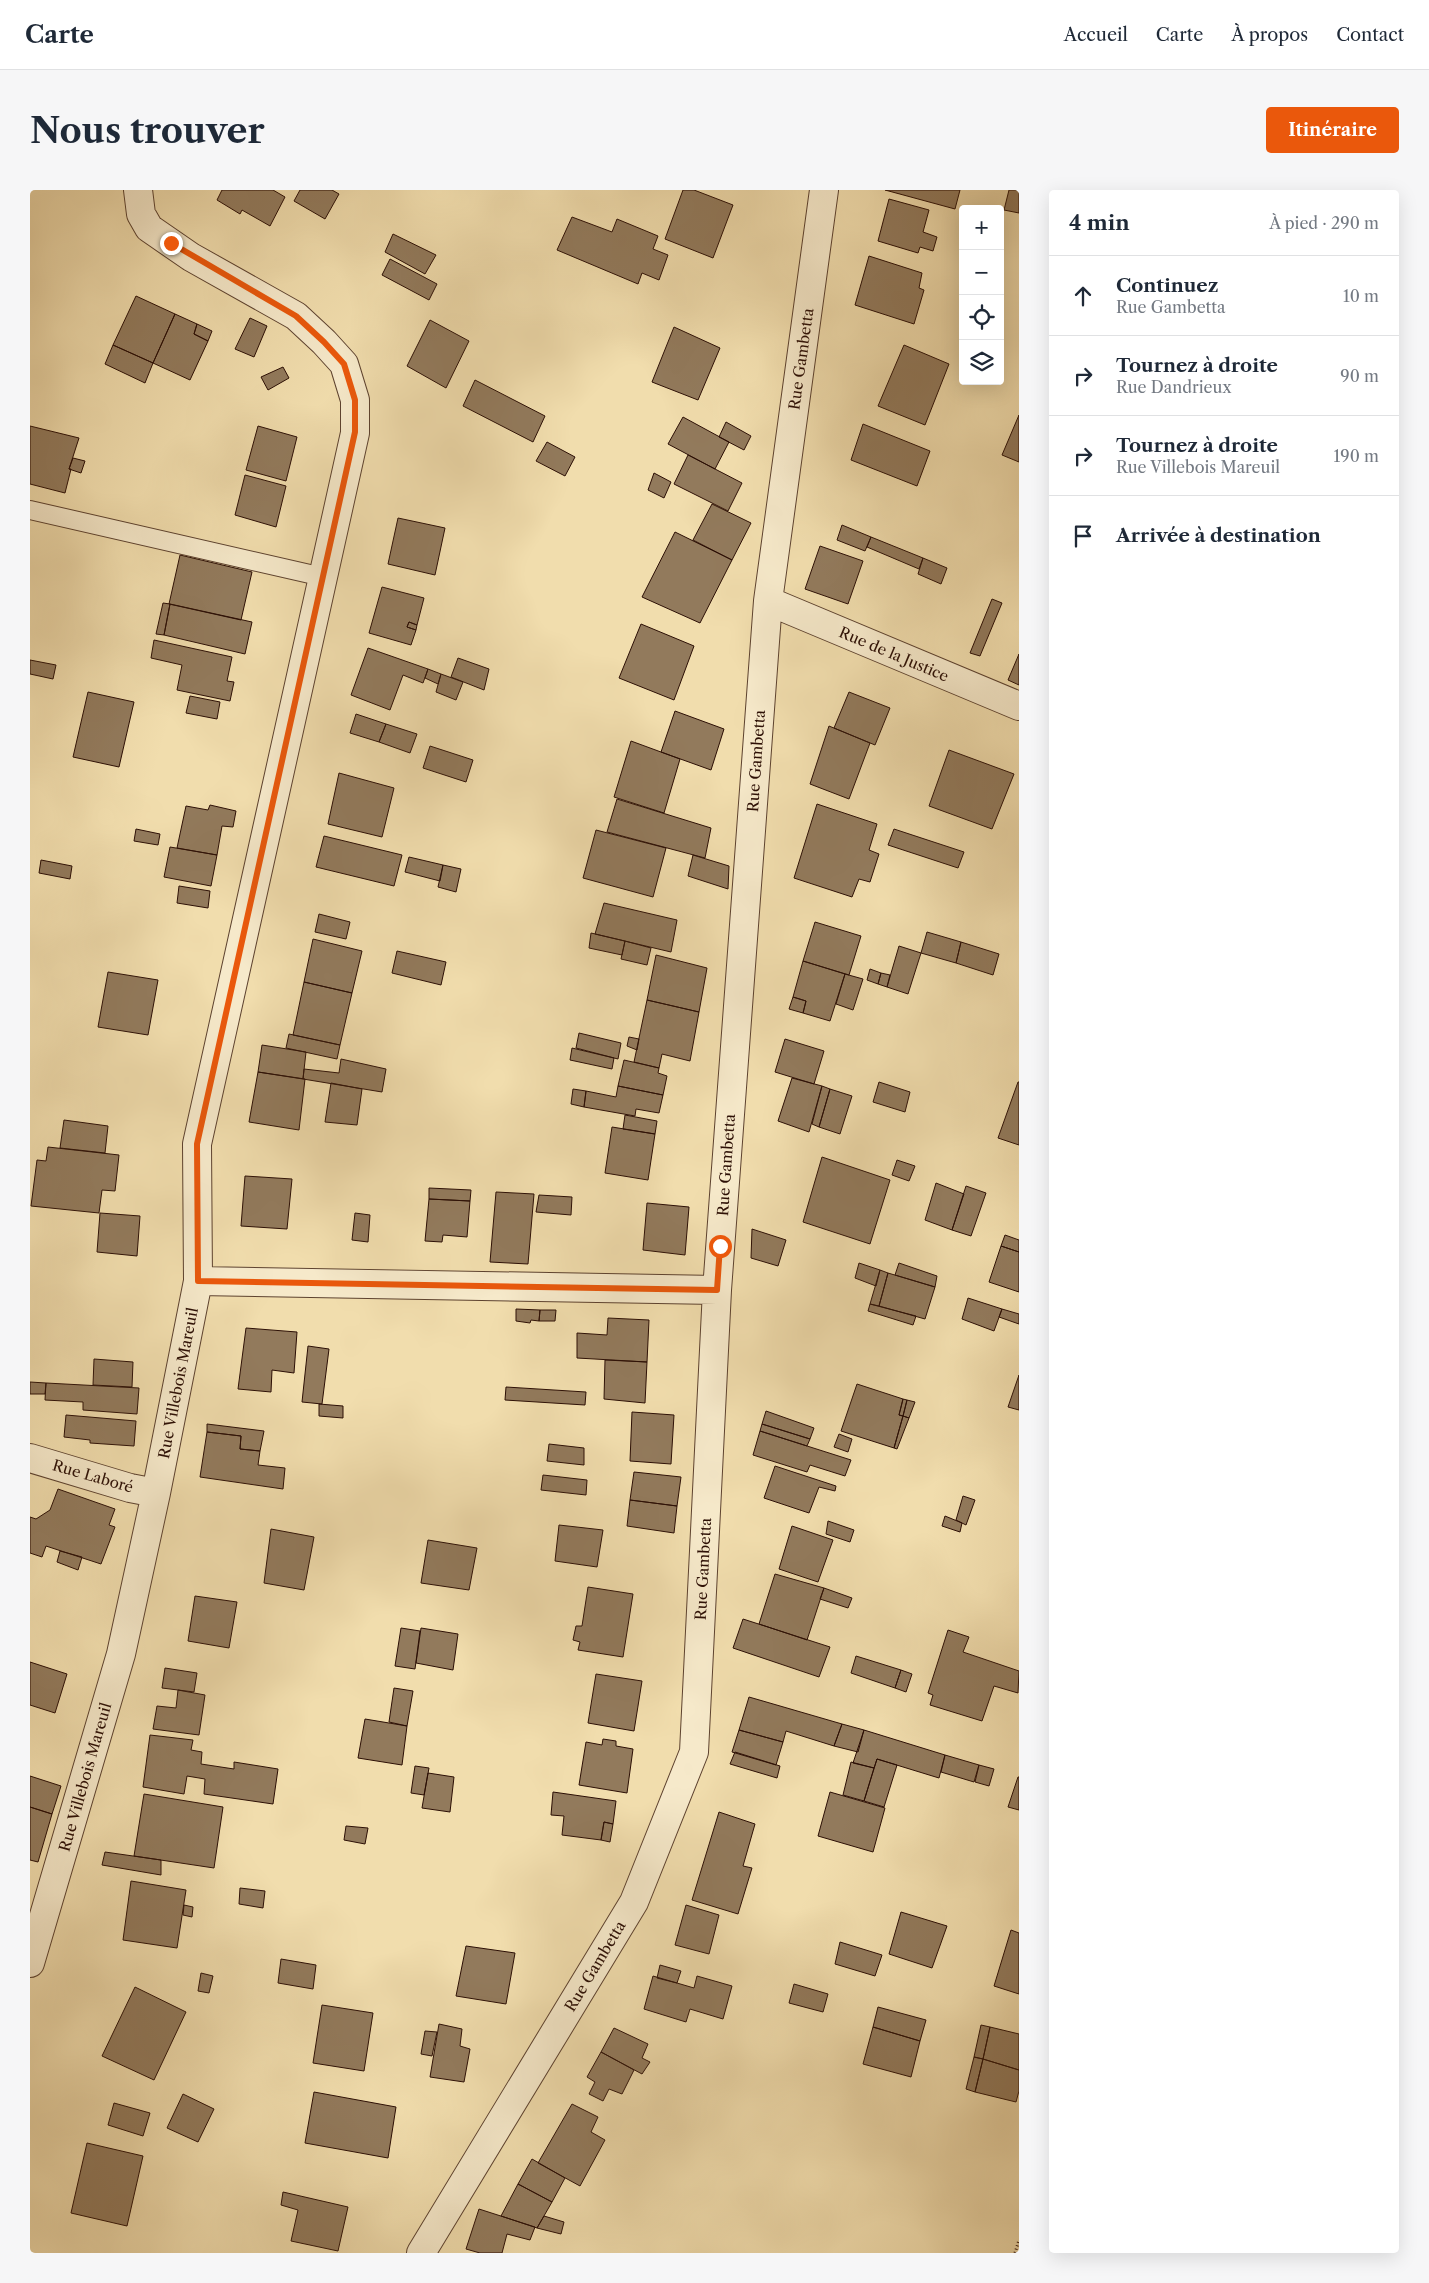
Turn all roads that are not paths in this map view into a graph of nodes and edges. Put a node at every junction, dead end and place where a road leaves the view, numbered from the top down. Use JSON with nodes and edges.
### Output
{"nodes":[{"id":1,"x":138,"y":190,"type":"edge"},
{"id":2,"x":824,"y":190,"type":"edge"},
{"id":3,"x":30,"y":510,"type":"edge"},
{"id":4,"x":323,"y":576,"type":"junction"},
{"id":5,"x":768,"y":601,"type":"junction"},
{"id":6,"x":1019,"y":706,"type":"edge"},
{"id":7,"x":198,"y":1281,"type":"junction"},
{"id":8,"x":717,"y":1290,"type":"junction"},
{"id":9,"x":30,"y":1458,"type":"edge"},
{"id":10,"x":156,"y":1493,"type":"junction"},
{"id":11,"x":30,"y":1963,"type":"edge"},
{"id":12,"x":421,"y":2253,"type":"edge"}],
"edges":[{"from":1,"to":4,"type":"street","name":"Rue Villebois Mareuil"},
{"from":2,"to":5,"type":"street","name":"Rue Gambetta"},
{"from":3,"to":4,"type":"lane"},
{"from":4,"to":7,"type":"street","name":"Rue Villebois Mareuil"},
{"from":5,"to":6,"type":"street","name":"Rue de la Justice"},
{"from":5,"to":8,"type":"street","name":"Rue Gambetta"},
{"from":7,"to":8,"type":"street"},
{"from":7,"to":10,"type":"street","name":"Rue Villebois Mareuil"},
{"from":8,"to":12,"type":"street","name":"Rue Gambetta"},
{"from":9,"to":10,"type":"street","name":"Rue Laboré"},
{"from":10,"to":11,"type":"street","name":"Rue Villebois Mareuil"}]}
